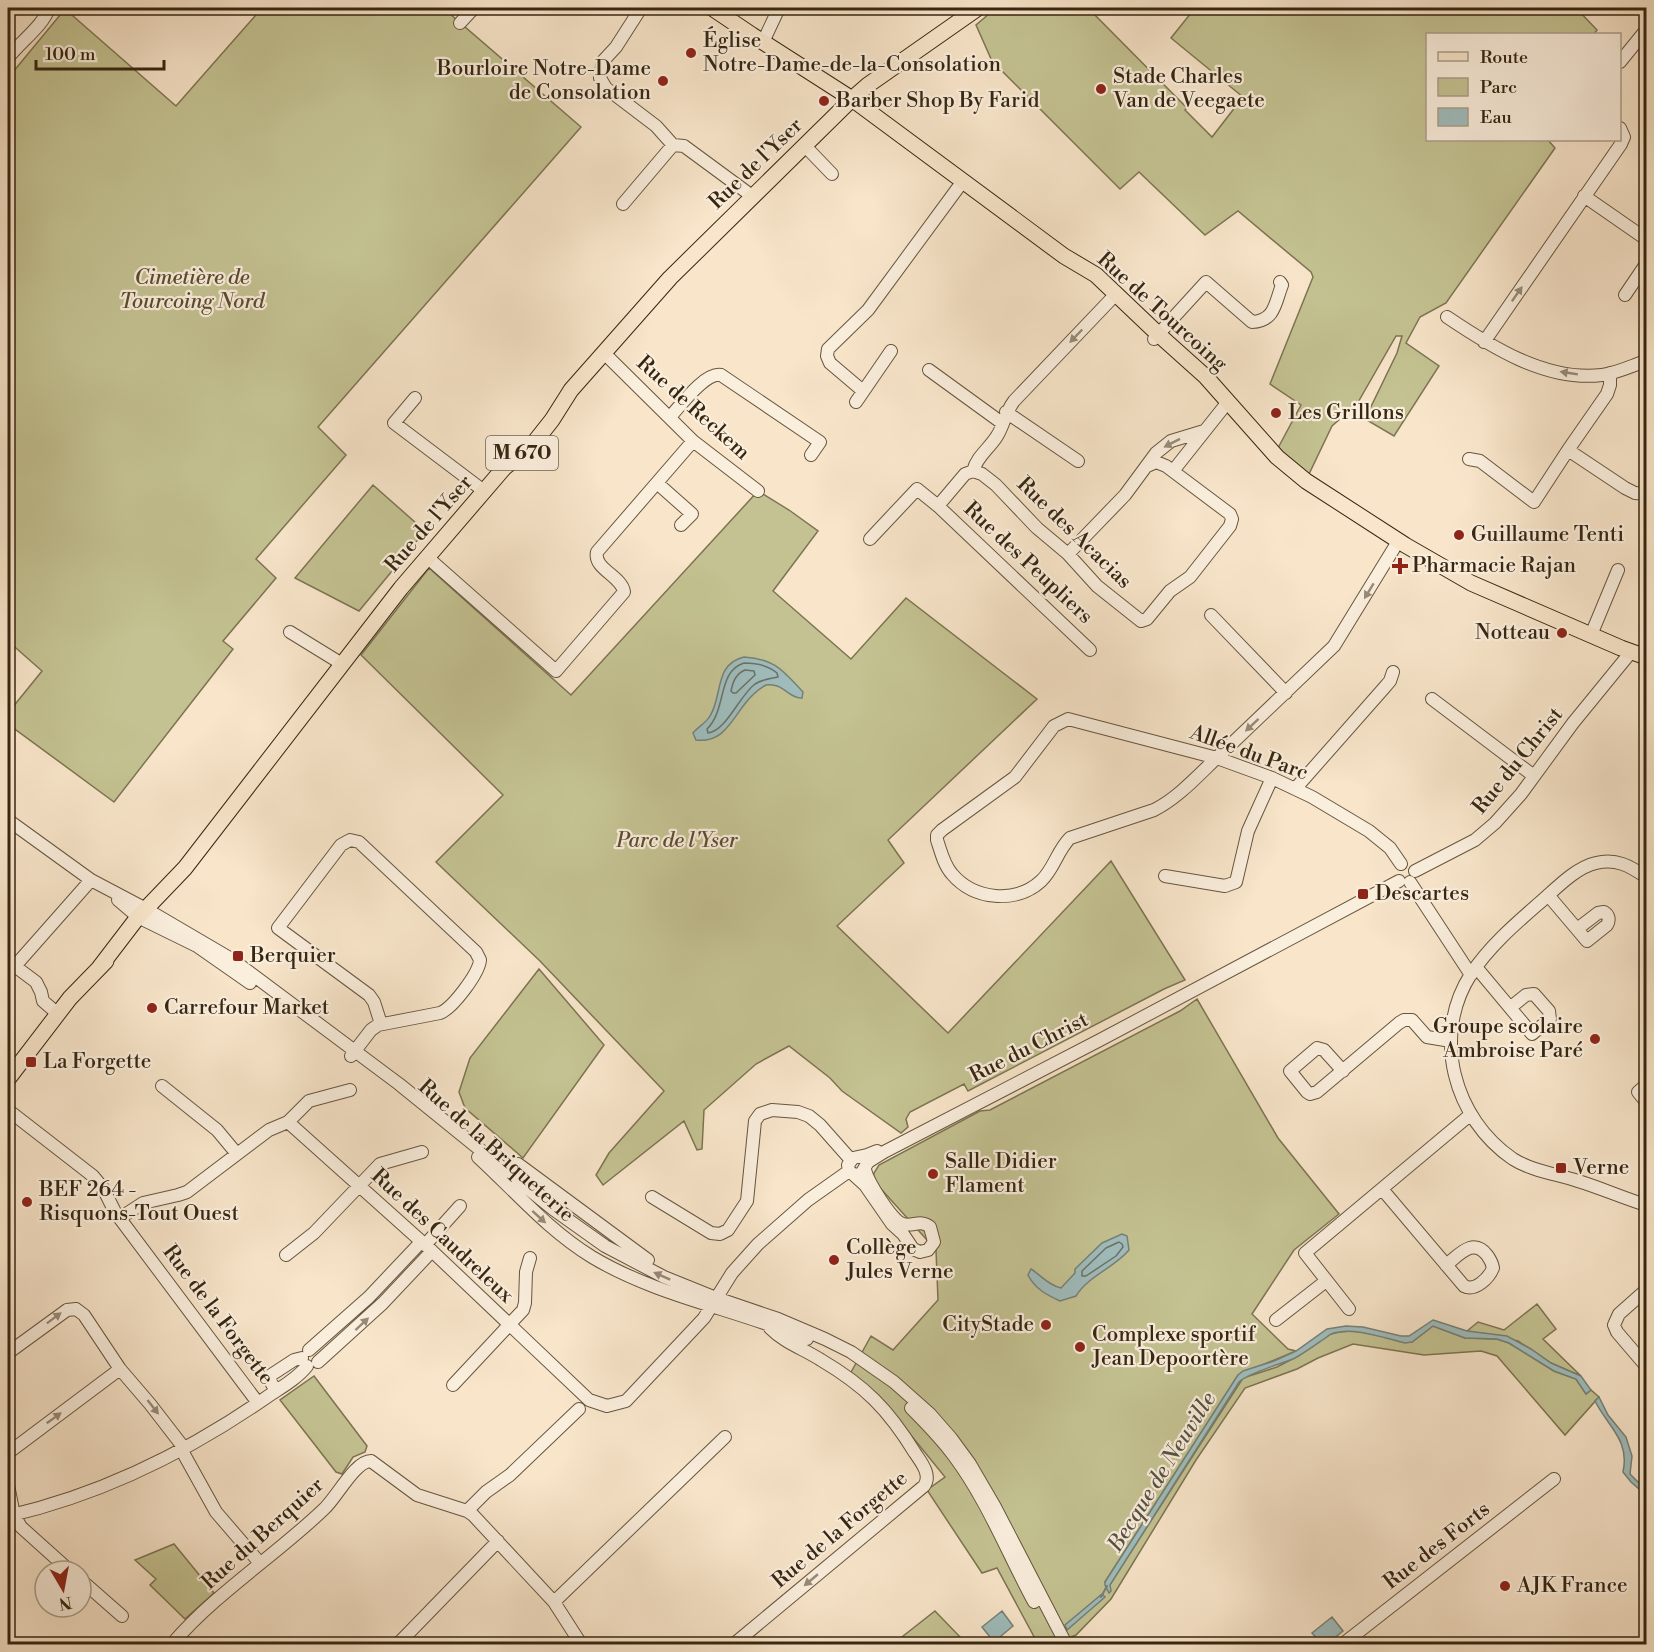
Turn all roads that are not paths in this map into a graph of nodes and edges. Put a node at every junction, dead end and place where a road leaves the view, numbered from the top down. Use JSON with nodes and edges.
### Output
{"nodes":[{"id":1,"x":49,"y":8,"type":"edge"},
{"id":2,"x":474,"y":8,"type":"edge"},
{"id":3,"x":641,"y":8,"type":"edge"},
{"id":4,"x":712,"y":8,"type":"edge"},
{"id":5,"x":779,"y":8,"type":"edge"},
{"id":6,"x":978,"y":8,"type":"edge"},
{"id":7,"x":460,"y":23,"type":"dead end"},
{"id":8,"x":1647,"y":30,"type":"edge"},
{"id":9,"x":763,"y":42,"type":"junction"},
{"id":10,"x":8,"y":58,"type":"edge"},
{"id":11,"x":1621,"y":61,"type":"edge"},
{"id":12,"x":852,"y":99,"type":"junction"},
{"id":13,"x":1621,"y":130,"type":"edge"},
{"id":14,"x":673,"y":145,"type":"junction"},
{"id":15,"x":804,"y":146,"type":"junction"},
{"id":16,"x":832,"y":174,"type":"dead end"},
{"id":17,"x":963,"y":181,"type":"junction"},
{"id":18,"x":752,"y":196,"type":"junction"},
{"id":19,"x":1584,"y":196,"type":"junction"},
{"id":20,"x":623,"y":204,"type":"dead end"},
{"id":21,"x":1647,"y":239,"type":"edge"},
{"id":22,"x":1647,"y":264,"type":"edge"},
{"id":23,"x":1280,"y":282,"type":"dead end"},
{"id":24,"x":1624,"y":295,"type":"dead end"},
{"id":25,"x":1113,"y":297,"type":"junction"},
{"id":26,"x":1447,"y":317,"type":"dead end"},
{"id":27,"x":1156,"y":337,"type":"junction"},
{"id":28,"x":1484,"y":342,"type":"junction"},
{"id":29,"x":891,"y":351,"type":"dead end"},
{"id":30,"x":603,"y":353,"type":"junction"},
{"id":31,"x":1647,"y":362,"type":"edge"},
{"id":32,"x":929,"y":370,"type":"dead end"},
{"id":33,"x":1610,"y":373,"type":"junction"},
{"id":34,"x":863,"y":391,"type":"junction"},
{"id":35,"x":415,"y":398,"type":"dead end"},
{"id":36,"x":856,"y":402,"type":"dead end"},
{"id":37,"x":1227,"y":403,"type":"junction"},
{"id":38,"x":670,"y":417,"type":"junction"},
{"id":39,"x":1004,"y":418,"type":"junction"},
{"id":40,"x":1204,"y":431,"type":"junction"},
{"id":41,"x":693,"y":441,"type":"junction"},
{"id":42,"x":1568,"y":450,"type":"junction"},
{"id":43,"x":811,"y":455,"type":"dead end"},
{"id":44,"x":1469,"y":459,"type":"dead end"},
{"id":45,"x":1078,"y":461,"type":"dead end"},
{"id":46,"x":1148,"y":466,"type":"junction"},
{"id":47,"x":973,"y":471,"type":"junction"},
{"id":48,"x":1173,"y":471,"type":"junction"},
{"id":49,"x":657,"y":483,"type":"junction"},
{"id":50,"x":484,"y":491,"type":"junction"},
{"id":51,"x":758,"y":491,"type":"dead end"},
{"id":52,"x":1647,"y":494,"type":"edge"},
{"id":53,"x":938,"y":506,"type":"junction"},
{"id":54,"x":681,"y":525,"type":"dead end"},
{"id":55,"x":870,"y":539,"type":"dead end"},
{"id":56,"x":1399,"y":540,"type":"junction"},
{"id":57,"x":1068,"y":554,"type":"junction"},
{"id":58,"x":427,"y":557,"type":"junction"},
{"id":59,"x":1618,"y":570,"type":"dead end"},
{"id":60,"x":1211,"y":615,"type":"dead end"},
{"id":61,"x":290,"y":632,"type":"dead end"},
{"id":62,"x":1591,"y":635,"type":"junction"},
{"id":63,"x":1090,"y":650,"type":"dead end"},
{"id":64,"x":1631,"y":652,"type":"junction"},
{"id":65,"x":1647,"y":657,"type":"edge"},
{"id":66,"x":342,"y":664,"type":"junction"},
{"id":67,"x":1393,"y":672,"type":"dead end"},
{"id":68,"x":1286,"y":693,"type":"junction"},
{"id":69,"x":1432,"y":699,"type":"dead end"},
{"id":70,"x":1217,"y":758,"type":"junction"},
{"id":71,"x":1534,"y":776,"type":"junction"},
{"id":72,"x":1272,"y":778,"type":"junction"},
{"id":73,"x":1295,"y":789,"type":"junction"},
{"id":74,"x":8,"y":820,"type":"edge"},
{"id":75,"x":1401,"y":864,"type":"junction"},
{"id":76,"x":1165,"y":876,"type":"dead end"},
{"id":77,"x":1647,"y":876,"type":"edge"},
{"id":78,"x":1408,"y":878,"type":"junction"},
{"id":79,"x":96,"y":883,"type":"junction"},
{"id":80,"x":1548,"y":895,"type":"junction"},
{"id":81,"x":146,"y":915,"type":"junction"},
{"id":82,"x":1577,"y":929,"type":"dead end"},
{"id":83,"x":11,"y":963,"type":"edge"},
{"id":84,"x":1473,"y":971,"type":"junction"},
{"id":85,"x":1511,"y":1007,"type":"dead end"},
{"id":86,"x":57,"y":1014,"type":"junction"},
{"id":87,"x":381,"y":1024,"type":"junction"},
{"id":88,"x":1451,"y":1041,"type":"junction"},
{"id":89,"x":353,"y":1054,"type":"junction"},
{"id":90,"x":1343,"y":1071,"type":"dead end"},
{"id":91,"x":8,"y":1078,"type":"edge"},
{"id":92,"x":1647,"y":1085,"type":"edge"},
{"id":93,"x":162,"y":1086,"type":"dead end"},
{"id":94,"x":350,"y":1090,"type":"dead end"},
{"id":95,"x":1647,"y":1102,"type":"edge"},
{"id":96,"x":8,"y":1110,"type":"edge"},
{"id":97,"x":1470,"y":1114,"type":"junction"},
{"id":98,"x":288,"y":1122,"type":"junction"},
{"id":99,"x":422,"y":1152,"type":"dead end"},
{"id":100,"x":237,"y":1154,"type":"junction"},
{"id":101,"x":479,"y":1158,"type":"junction"},
{"id":102,"x":857,"y":1167,"type":"junction"},
{"id":103,"x":506,"y":1171,"type":"junction"},
{"id":104,"x":359,"y":1186,"type":"junction"},
{"id":105,"x":509,"y":1188,"type":"junction"},
{"id":106,"x":1382,"y":1190,"type":"junction"},
{"id":107,"x":652,"y":1197,"type":"dead end"},
{"id":108,"x":1647,"y":1205,"type":"edge"},
{"id":109,"x":460,"y":1206,"type":"dead end"},
{"id":110,"x":120,"y":1218,"type":"junction"},
{"id":111,"x":426,"y":1246,"type":"junction"},
{"id":112,"x":286,"y":1255,"type":"dead end"},
{"id":113,"x":530,"y":1258,"type":"dead end"},
{"id":114,"x":648,"y":1260,"type":"dead end"},
{"id":115,"x":1446,"y":1265,"type":"dead end"},
{"id":116,"x":1326,"y":1281,"type":"junction"},
{"id":117,"x":1647,"y":1290,"type":"edge"},
{"id":118,"x":714,"y":1302,"type":"junction"},
{"id":119,"x":1348,"y":1310,"type":"dead end"},
{"id":120,"x":1276,"y":1320,"type":"dead end"},
{"id":121,"x":509,"y":1325,"type":"junction"},
{"id":122,"x":766,"y":1325,"type":"junction"},
{"id":123,"x":826,"y":1350,"type":"junction"},
{"id":124,"x":8,"y":1353,"type":"edge"},
{"id":125,"x":1647,"y":1366,"type":"edge"},
{"id":126,"x":120,"y":1369,"type":"junction"},
{"id":127,"x":453,"y":1385,"type":"dead end"},
{"id":128,"x":258,"y":1403,"type":"junction"},
{"id":129,"x":579,"y":1409,"type":"dead end"},
{"id":130,"x":725,"y":1437,"type":"dead end"},
{"id":131,"x":182,"y":1449,"type":"junction"},
{"id":132,"x":8,"y":1453,"type":"edge"},
{"id":133,"x":1554,"y":1479,"type":"dead end"},
{"id":134,"x":8,"y":1485,"type":"edge"},
{"id":135,"x":467,"y":1511,"type":"junction"},
{"id":136,"x":11,"y":1516,"type":"edge"},
{"id":137,"x":498,"y":1541,"type":"junction"},
{"id":138,"x":57,"y":1559,"type":"edge"},
{"id":139,"x":259,"y":1563,"type":"junction"},
{"id":140,"x":93,"y":1591,"type":"edge"},
{"id":141,"x":554,"y":1602,"type":"junction"},
{"id":142,"x":122,"y":1616,"type":"dead end"},
{"id":143,"x":1055,"y":1636,"type":"edge"},
{"id":144,"x":172,"y":1644,"type":"edge"},
{"id":145,"x":398,"y":1644,"type":"edge"},
{"id":146,"x":581,"y":1644,"type":"edge"},
{"id":147,"x":734,"y":1644,"type":"edge"},
{"id":148,"x":1066,"y":1644,"type":"edge"},
{"id":149,"x":1343,"y":1644,"type":"edge"}],
"edges":[{"from":1,"to":10,"type":"street"},
{"from":2,"to":7,"type":"street"},
{"from":3,"to":14,"type":"street"},
{"from":4,"to":9,"type":"main road","name":"Rue de Tourcoing"},
{"from":5,"to":9,"type":"street"},
{"from":6,"to":12,"type":"main road","number":"M 670"},
{"from":8,"to":11,"type":"street"},
{"from":9,"to":12,"type":"main road","name":"Rue de Tourcoing"},
{"from":12,"to":15,"type":"main road","name":"Rue de l'Yser","number":"M 670"},
{"from":12,"to":17,"type":"main road","name":"Rue de Tourcoing"},
{"from":13,"to":19,"type":"street"},
{"from":14,"to":18,"type":"street"},
{"from":14,"to":20,"type":"street"},
{"from":15,"to":16,"type":"street"},
{"from":15,"to":18,"type":"main road","name":"Rue de l'Yser","number":"M 670"},
{"from":17,"to":25,"type":"main road","name":"Rue de Tourcoing"},
{"from":17,"to":34,"type":"street"},
{"from":18,"to":30,"type":"main road","name":"Rue de l'Yser","number":"M 670"},
{"from":19,"to":21,"type":"street"},
{"from":28,"to":19,"type":"street","one_way":true},
{"from":22,"to":24,"type":"street"},
{"from":23,"to":27,"type":"street"},
{"from":25,"to":27,"type":"main road","name":"Rue de Tourcoing"},
{"from":25,"to":39,"type":"street","one_way":true},
{"from":26,"to":28,"type":"street"},
{"from":27,"to":37,"type":"main road","name":"Rue de Tourcoing"},
{"from":33,"to":28,"type":"street","one_way":true},
{"from":29,"to":34,"type":"street"},
{"from":30,"to":38,"type":"street","name":"Rue de Reckem"},
{"from":30,"to":50,"type":"main road","name":"Rue de l'Yser","number":"M 670"},
{"from":31,"to":33,"type":"street"},
{"from":32,"to":39,"type":"street"},
{"from":33,"to":42,"type":"street"},
{"from":34,"to":36,"type":"street"},
{"from":35,"to":50,"type":"street"},
{"from":37,"to":40,"type":"street"},
{"from":37,"to":56,"type":"main road","name":"Rue de Tourcoing"},
{"from":38,"to":41,"type":"street","name":"Rue de Reckem"},
{"from":38,"to":43,"type":"street"},
{"from":39,"to":45,"type":"street"},
{"from":39,"to":47,"type":"street"},
{"from":40,"to":46,"type":"street","one_way":true},
{"from":40,"to":48,"type":"street"},
{"from":41,"to":49,"type":"street"},
{"from":41,"to":51,"type":"street","name":"Rue de Reckem"},
{"from":42,"to":44,"type":"street"},
{"from":42,"to":52,"type":"street"},
{"from":46,"to":48,"type":"street"},
{"from":46,"to":57,"type":"street"},
{"from":47,"to":53,"type":"street"},
{"from":47,"to":57,"type":"street","name":"Rue des Acacias"},
{"from":48,"to":57,"type":"street","name":"Rue des Acacias"},
{"from":49,"to":54,"type":"street"},
{"from":49,"to":58,"type":"street"},
{"from":50,"to":58,"type":"main road","name":"Rue de l'Yser","number":"M 670"},
{"from":53,"to":55,"type":"street","name":"Rue des Peupliers"},
{"from":53,"to":63,"type":"street","name":"Rue des Peupliers"},
{"from":56,"to":62,"type":"main road","name":"Rue de Tourcoing"},
{"from":56,"to":68,"type":"street","one_way":true},
{"from":58,"to":66,"type":"main road","name":"Rue de l'Yser","number":"M 670"},
{"from":59,"to":62,"type":"street"},
{"from":60,"to":68,"type":"street"},
{"from":61,"to":66,"type":"street"},
{"from":62,"to":64,"type":"main road","name":"Rue de Tourcoing"},
{"from":64,"to":65,"type":"main road","name":"Rue de Tourcoing"},
{"from":64,"to":71,"type":"street","name":"Rue du Christ"},
{"from":66,"to":81,"type":"main road","name":"Rue de l'Yser","number":"M 670"},
{"from":67,"to":73,"type":"street"},
{"from":68,"to":70,"type":"street","one_way":true},
{"from":69,"to":71,"type":"street"},
{"from":70,"to":70,"type":"street","name":"Allée du Parc"},
{"from":70,"to":72,"type":"street","name":"Allée du Parc"},
{"from":71,"to":78,"type":"street","name":"Rue du Christ"},
{"from":72,"to":73,"type":"street","name":"Allée du Parc"},
{"from":72,"to":76,"type":"street"},
{"from":73,"to":75,"type":"street","name":"Allée du Parc"},
{"from":74,"to":79,"type":"street","name":"Rue de la Briqueterie"},
{"from":75,"to":78,"type":"street"},
{"from":75,"to":78,"type":"street"},
{"from":77,"to":80,"type":"street"},
{"from":78,"to":84,"type":"street"},
{"from":78,"to":102,"type":"street","name":"Rue du Christ"},
{"from":79,"to":81,"type":"street","name":"Rue de la Briqueterie"},
{"from":79,"to":83,"type":"street"},
{"from":80,"to":82,"type":"street"},
{"from":80,"to":84,"type":"street"},
{"from":81,"to":86,"type":"main road","name":"Rue de l'Yser","number":"M 670"},
{"from":81,"to":89,"type":"street","name":"Rue de la Briqueterie"},
{"from":83,"to":86,"type":"street"},
{"from":84,"to":85,"type":"street"},
{"from":84,"to":88,"type":"street"},
{"from":86,"to":91,"type":"main road","name":"Rue de l'Yser","number":"M 670"},
{"from":87,"to":87,"type":"street"},
{"from":87,"to":89,"type":"street"},
{"from":88,"to":90,"type":"street"},
{"from":88,"to":97,"type":"street"},
{"from":89,"to":101,"type":"street","name":"Rue de la Briqueterie"},
{"from":89,"to":103,"type":"street","name":"Rue de la Briqueterie"},
{"from":92,"to":95,"type":"street"},
{"from":93,"to":100,"type":"street"},
{"from":94,"to":98,"type":"street"},
{"from":96,"to":110,"type":"street","name":"Rue de la Forgette"},
{"from":97,"to":106,"type":"street"},
{"from":97,"to":108,"type":"street"},
{"from":98,"to":100,"type":"street"},
{"from":98,"to":104,"type":"street","name":"Rue des Caudreleux"},
{"from":99,"to":104,"type":"street"},
{"from":100,"to":110,"type":"street"},
{"from":101,"to":103,"type":"street"},
{"from":101,"to":105,"type":"street","name":"Rue de la Briqueterie"},
{"from":102,"to":102,"type":"street"},
{"from":102,"to":107,"type":"street"},
{"from":102,"to":118,"type":"street","name":"Rue du Christ"},
{"from":103,"to":105,"type":"street"},
{"from":103,"to":114,"type":"street","name":"Rue de la Briqueterie"},
{"from":118,"to":103,"type":"street","name":"Rue de la Briqueterie","one_way":true},
{"from":104,"to":111,"type":"street","name":"Rue des Caudreleux"},
{"from":104,"to":112,"type":"street"},
{"from":105,"to":118,"type":"street","name":"Rue de la Briqueterie","one_way":true},
{"from":106,"to":115,"type":"street"},
{"from":106,"to":116,"type":"street"},
{"from":109,"to":111,"type":"street"},
{"from":110,"to":128,"type":"street","name":"Rue de la Forgette"},
{"from":111,"to":121,"type":"street","name":"Rue des Caudreleux"},
{"from":111,"to":128,"type":"street","name":"Rue de la Forgette"},
{"from":113,"to":121,"type":"street"},
{"from":116,"to":119,"type":"street"},
{"from":116,"to":120,"type":"street"},
{"from":117,"to":125,"type":"street"},
{"from":118,"to":121,"type":"street","name":"Rue des Caudreleux"},
{"from":118,"to":122,"type":"street"},
{"from":118,"to":123,"type":"street"},
{"from":121,"to":127,"type":"street"},
{"from":122,"to":123,"type":"street"},
{"from":122,"to":123,"type":"street","name":"Rue de la Forgette"},
{"from":123,"to":143,"type":"street"},
{"from":123,"to":143,"type":"street"},
{"from":123,"to":147,"type":"street","name":"Rue de la Forgette","one_way":true},
{"from":124,"to":126,"type":"street","one_way":true},
{"from":126,"to":131,"type":"street","one_way":true},
{"from":132,"to":126,"type":"street","one_way":true},
{"from":128,"to":131,"type":"street"},
{"from":129,"to":135,"type":"street"},
{"from":130,"to":141,"type":"street"},
{"from":131,"to":136,"type":"street"},
{"from":131,"to":139,"type":"street"},
{"from":133,"to":149,"type":"street","name":"Rue des Forts"},
{"from":134,"to":136,"type":"street"},
{"from":135,"to":137,"type":"street","name":"Rue du Berquier"},
{"from":135,"to":139,"type":"street","name":"Rue du Berquier"},
{"from":136,"to":138,"type":"street"},
{"from":137,"to":141,"type":"street","name":"Rue du Berquier"},
{"from":137,"to":145,"type":"street"},
{"from":139,"to":144,"type":"street","name":"Rue du Berquier"},
{"from":140,"to":142,"type":"street"},
{"from":141,"to":146,"type":"street","name":"Rue du Berquier"},
{"from":143,"to":148,"type":"street"}]}
